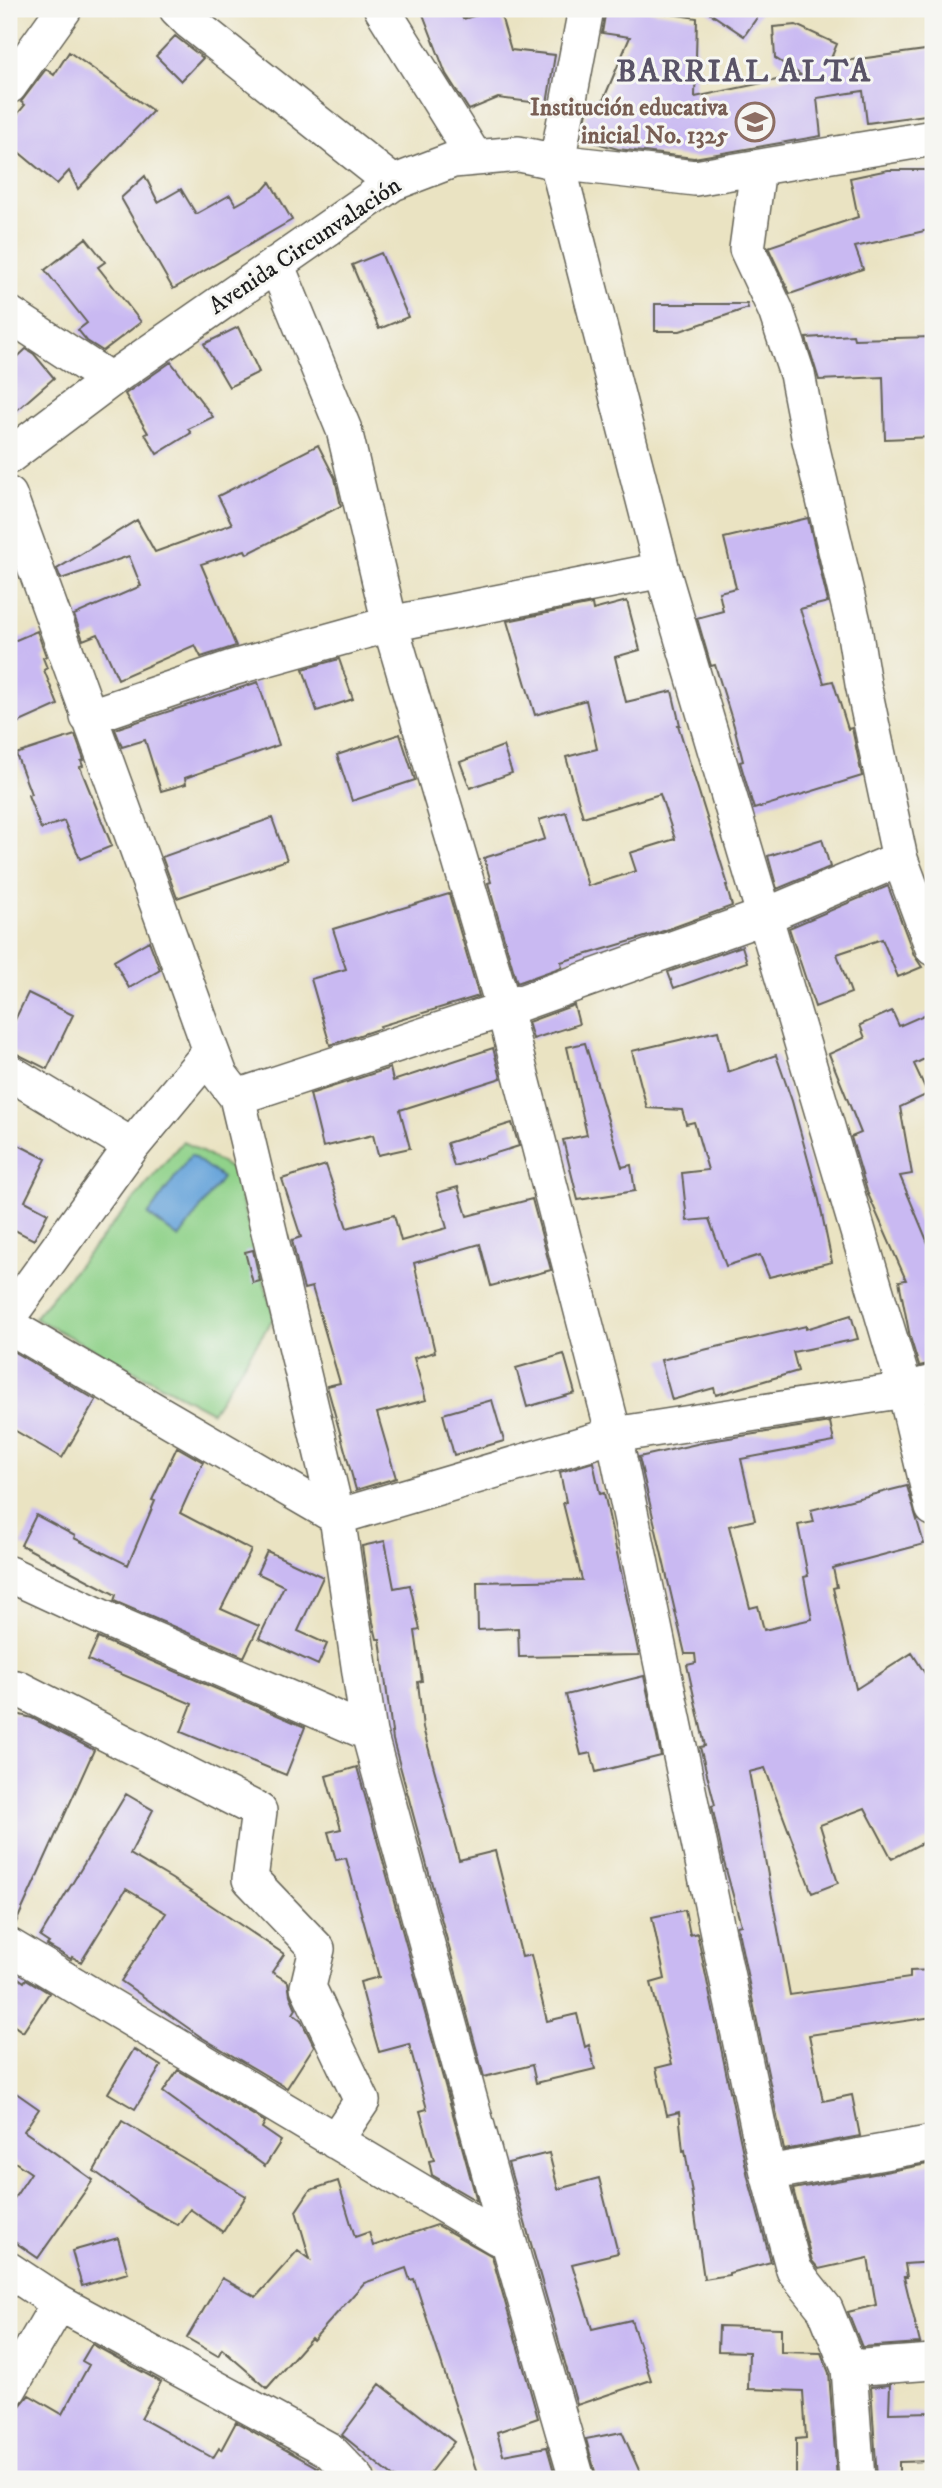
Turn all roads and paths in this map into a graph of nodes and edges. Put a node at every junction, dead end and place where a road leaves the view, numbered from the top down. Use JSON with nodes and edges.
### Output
{"nodes":[{"id":1,"x":64,"y":9,"type":"edge"},
{"id":2,"x":177,"y":9,"type":"edge"},
{"id":3,"x":382,"y":9,"type":"edge"},
{"id":4,"x":586,"y":9,"type":"edge"},
{"id":5,"x":9,"y":86,"type":"edge"},
{"id":6,"x":933,"y":138,"type":"edge"},
{"id":7,"x":475,"y":158,"type":"junction"},
{"id":8,"x":556,"y":162,"type":"junction"},
{"id":9,"x":758,"y":168,"type":"junction"},
{"id":10,"x":393,"y":183,"type":"junction"},
{"id":11,"x":276,"y":264,"type":"junction"},
{"id":12,"x":9,"y":314,"type":"edge"},
{"id":13,"x":110,"y":380,"type":"junction"},
{"id":14,"x":9,"y":456,"type":"edge"},
{"id":15,"x":9,"y":495,"type":"edge"},
{"id":16,"x":662,"y":570,"type":"junction"},
{"id":17,"x":390,"y":624,"type":"junction"},
{"id":18,"x":88,"y":717,"type":"junction"},
{"id":19,"x":900,"y":859,"type":"junction"},
{"id":20,"x":765,"y":916,"type":"junction"},
{"id":21,"x":933,"y":948,"type":"edge"},
{"id":22,"x":504,"y":1009,"type":"junction"},
{"id":23,"x":211,"y":1051,"type":"junction"},
{"id":24,"x":9,"y":1072,"type":"edge"},
{"id":25,"x":237,"y":1097,"type":"junction"},
{"id":26,"x":132,"y":1146,"type":"junction"},
{"id":27,"x":9,"y":1316,"type":"edge"},
{"id":28,"x":9,"y":1326,"type":"edge"},
{"id":29,"x":919,"y":1386,"type":"edge"},
{"id":30,"x":614,"y":1435,"type":"junction"},
{"id":31,"x":933,"y":1508,"type":"edge"},
{"id":32,"x":337,"y":1517,"type":"junction"},
{"id":33,"x":9,"y":1574,"type":"edge"},
{"id":34,"x":9,"y":1687,"type":"edge"},
{"id":35,"x":369,"y":1733,"type":"junction"},
{"id":36,"x":9,"y":1946,"type":"edge"},
{"id":37,"x":335,"y":2141,"type":"junction"},
{"id":38,"x":933,"y":2143,"type":"edge"},
{"id":39,"x":768,"y":2173,"type":"junction"},
{"id":40,"x":497,"y":2237,"type":"dead end"},
{"id":41,"x":9,"y":2270,"type":"edge"},
{"id":42,"x":59,"y":2303,"type":"junction"},
{"id":43,"x":933,"y":2362,"type":"edge"},
{"id":44,"x":849,"y":2368,"type":"junction"},
{"id":45,"x":9,"y":2389,"type":"edge"},
{"id":46,"x":357,"y":2479,"type":"edge"},
{"id":47,"x":577,"y":2479,"type":"edge"},
{"id":48,"x":857,"y":2479,"type":"edge"}],
"edges":[{"from":1,"to":5,"type":"street"},
{"from":2,"to":10,"type":"street"},
{"from":3,"to":7,"type":"street"},
{"from":4,"to":8,"type":"street"},
{"from":6,"to":9,"type":"street","name":"Avenida Circunvalación"},
{"from":7,"to":8,"type":"street","name":"Avenida Circunvalación"},
{"from":7,"to":10,"type":"street","name":"Avenida Circunvalación"},
{"from":8,"to":9,"type":"street","name":"Avenida Circunvalación"},
{"from":8,"to":16,"type":"street"},
{"from":9,"to":19,"type":"street"},
{"from":10,"to":11,"type":"street","name":"Avenida Circunvalación"},
{"from":11,"to":13,"type":"street","name":"Avenida Circunvalación"},
{"from":11,"to":17,"type":"street"},
{"from":12,"to":13,"type":"street"},
{"from":13,"to":14,"type":"street","name":"Avenida Circunvalación"},
{"from":15,"to":18,"type":"street"},
{"from":16,"to":17,"type":"street"},
{"from":16,"to":20,"type":"street"},
{"from":17,"to":18,"type":"street"},
{"from":17,"to":22,"type":"street"},
{"from":18,"to":23,"type":"street"},
{"from":19,"to":20,"type":"street"},
{"from":19,"to":21,"type":"street"},
{"from":20,"to":22,"type":"street"},
{"from":20,"to":29,"type":"street"},
{"from":22,"to":25,"type":"street"},
{"from":22,"to":30,"type":"street"},
{"from":23,"to":25,"type":"street"},
{"from":23,"to":26,"type":"street"},
{"from":24,"to":26,"type":"street"},
{"from":25,"to":32,"type":"street"},
{"from":26,"to":27,"type":"street"},
{"from":28,"to":32,"type":"street"},
{"from":29,"to":30,"type":"street"},
{"from":29,"to":31,"type":"street"},
{"from":30,"to":32,"type":"street"},
{"from":30,"to":39,"type":"street"},
{"from":32,"to":35,"type":"street"},
{"from":33,"to":35,"type":"street"},
{"from":34,"to":37,"type":"street"},
{"from":35,"to":47,"type":"street"},
{"from":36,"to":37,"type":"street"},
{"from":37,"to":40,"type":"street"},
{"from":38,"to":39,"type":"street"},
{"from":39,"to":44,"type":"street"},
{"from":41,"to":42,"type":"street"},
{"from":42,"to":45,"type":"street"},
{"from":42,"to":46,"type":"street"},
{"from":43,"to":44,"type":"street"},
{"from":44,"to":48,"type":"street"}]}
